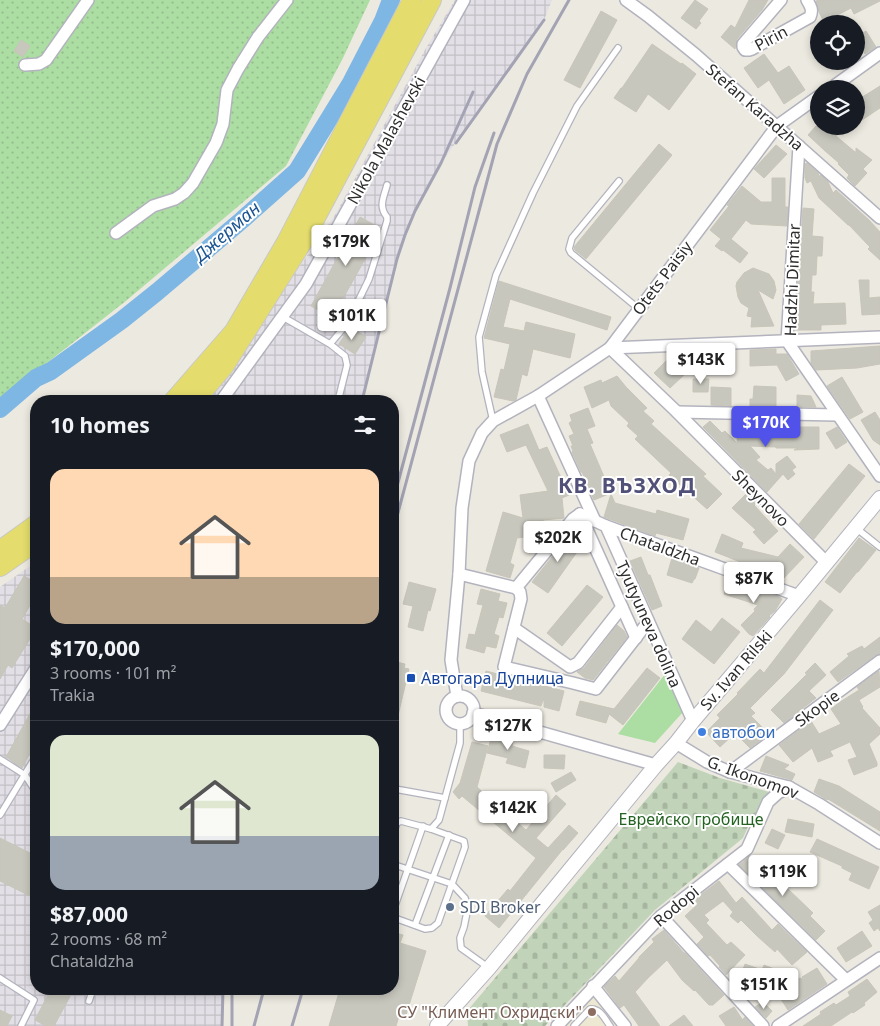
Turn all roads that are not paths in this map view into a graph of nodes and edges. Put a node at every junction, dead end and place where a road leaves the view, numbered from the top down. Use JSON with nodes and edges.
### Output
{"nodes":[{"id":1,"x":88,"y":0,"type":"edge"},
{"id":2,"x":287,"y":0,"type":"edge"},
{"id":3,"x":412,"y":0,"type":"edge"},
{"id":4,"x":432,"y":0,"type":"edge"},
{"id":5,"x":464,"y":0,"type":"edge"},
{"id":6,"x":626,"y":0,"type":"edge"},
{"id":7,"x":781,"y":0,"type":"edge"},
{"id":8,"x":807,"y":0,"type":"edge"},
{"id":9,"x":618,"y":48,"type":"dead end"},
{"id":10,"x":879,"y":55,"type":"edge"},
{"id":11,"x":25,"y":65,"type":"dead end"},
{"id":12,"x":843,"y":80,"type":"edge"},
{"id":13,"x":810,"y":102,"type":"edge"},
{"id":14,"x":777,"y":126,"type":"junction"},
{"id":15,"x":799,"y":146,"type":"junction"},
{"id":16,"x":618,"y":181,"type":"dead end"},
{"id":17,"x":387,"y":185,"type":"dead end"},
{"id":18,"x":880,"y":218,"type":"edge"},
{"id":19,"x":116,"y":233,"type":"dead end"},
{"id":20,"x":639,"y":309,"type":"junction"},
{"id":21,"x":283,"y":317,"type":"junction"},
{"id":22,"x":880,"y":337,"type":"edge"},
{"id":23,"x":787,"y":341,"type":"junction"},
{"id":24,"x":330,"y":344,"type":"junction"},
{"id":25,"x":610,"y":348,"type":"junction"},
{"id":26,"x":178,"y":395,"type":"edge"},
{"id":27,"x":200,"y":395,"type":"edge"},
{"id":28,"x":226,"y":395,"type":"edge"},
{"id":29,"x":340,"y":395,"type":"edge"},
{"id":30,"x":538,"y":396,"type":"junction"},
{"id":31,"x":677,"y":412,"type":"junction"},
{"id":32,"x":837,"y":416,"type":"junction"},
{"id":33,"x":493,"y":421,"type":"junction"},
{"id":34,"x":880,"y":476,"type":"edge"},
{"id":35,"x":880,"y":498,"type":"edge"},
{"id":36,"x":580,"y":514,"type":"junction"},
{"id":37,"x":600,"y":523,"type":"junction"},
{"id":38,"x":30,"y":528,"type":"edge"},
{"id":39,"x":856,"y":528,"type":"junction"},
{"id":40,"x":30,"y":546,"type":"edge"},
{"id":41,"x":880,"y":547,"type":"edge"},
{"id":42,"x":0,"y":550,"type":"edge"},
{"id":43,"x":827,"y":563,"type":"junction"},
{"id":44,"x":0,"y":567,"type":"edge"},
{"id":45,"x":459,"y":574,"type":"junction"},
{"id":46,"x":516,"y":588,"type":"junction"},
{"id":47,"x":799,"y":596,"type":"junction"},
{"id":48,"x":622,"y":607,"type":"junction"},
{"id":49,"x":648,"y":622,"type":"junction"},
{"id":50,"x":514,"y":628,"type":"junction"},
{"id":51,"x":636,"y":638,"type":"junction"},
{"id":52,"x":880,"y":661,"type":"edge"},
{"id":53,"x":30,"y":678,"type":"edge"},
{"id":54,"x":457,"y":696,"type":"junction"},
{"id":55,"x":474,"y":713,"type":"junction"},
{"id":56,"x":693,"y":721,"type":"junction"},
{"id":57,"x":460,"y":724,"type":"junction"},
{"id":58,"x":0,"y":725,"type":"edge"},
{"id":59,"x":676,"y":743,"type":"junction"},
{"id":60,"x":0,"y":760,"type":"edge"},
{"id":61,"x":656,"y":765,"type":"junction"},
{"id":62,"x":30,"y":766,"type":"edge"},
{"id":63,"x":730,"y":772,"type":"junction"},
{"id":64,"x":25,"y":774,"type":"junction"},
{"id":65,"x":30,"y":782,"type":"edge"},
{"id":66,"x":789,"y":787,"type":"junction"},
{"id":67,"x":399,"y":790,"type":"edge"},
{"id":68,"x":445,"y":798,"type":"junction"},
{"id":69,"x":0,"y":815,"type":"edge"},
{"id":70,"x":399,"y":822,"type":"edge"},
{"id":71,"x":424,"y":826,"type":"junction"},
{"id":72,"x":431,"y":829,"type":"junction"},
{"id":73,"x":449,"y":835,"type":"junction"},
{"id":74,"x":880,"y":843,"type":"edge"},
{"id":75,"x":728,"y":864,"type":"junction"},
{"id":76,"x":399,"y":866,"type":"edge"},
{"id":77,"x":408,"y":869,"type":"junction"},
{"id":78,"x":432,"y":877,"type":"junction"},
{"id":79,"x":452,"y":884,"type":"junction"},
{"id":80,"x":399,"y":895,"type":"edge"},
{"id":81,"x":661,"y":916,"type":"junction"},
{"id":82,"x":399,"y":918,"type":"edge"},
{"id":83,"x":415,"y":925,"type":"junction"},
{"id":84,"x":880,"y":958,"type":"edge"},
{"id":85,"x":489,"y":968,"type":"junction"},
{"id":86,"x":0,"y":978,"type":"edge"},
{"id":87,"x":846,"y":980,"type":"junction"},
{"id":88,"x":594,"y":986,"type":"junction"},
{"id":89,"x":91,"y":995,"type":"edge"},
{"id":90,"x":89,"y":1001,"type":"dead end"},
{"id":91,"x":21,"y":1026,"type":"edge"},
{"id":92,"x":438,"y":1026,"type":"edge"},
{"id":93,"x":557,"y":1026,"type":"edge"},
{"id":94,"x":574,"y":1026,"type":"edge"},
{"id":95,"x":610,"y":1026,"type":"edge"},
{"id":96,"x":625,"y":1026,"type":"edge"},
{"id":97,"x":763,"y":1026,"type":"edge"},
{"id":98,"x":778,"y":1026,"type":"edge"}],
"edges":[{"from":1,"to":11,"type":"street"},
{"from":2,"to":19,"type":"street"},
{"from":3,"to":26,"type":"main road"},
{"from":4,"to":27,"type":"main road"},
{"from":5,"to":21,"type":"street","name":"Nikola Malashevski"},
{"from":6,"to":14,"type":"street","name":"Stefan Karadzha"},
{"from":7,"to":8,"type":"street","name":"Pirin"},
{"from":9,"to":33,"type":"lane"},
{"from":10,"to":12,"type":"street"},
{"from":13,"to":14,"type":"street","name":"Otets Paisiy"},
{"from":14,"to":15,"type":"street","name":"Stefan Karadzha"},
{"from":14,"to":20,"type":"street","name":"Otets Paisiy"},
{"from":15,"to":18,"type":"street","name":"Stefan Karadzha"},
{"from":15,"to":23,"type":"street","name":"Hadzhi Dimitar"},
{"from":16,"to":20,"type":"lane"},
{"from":17,"to":24,"type":"lane"},
{"from":20,"to":25,"type":"street","name":"Otets Paisiy"},
{"from":21,"to":24,"type":"lane"},
{"from":21,"to":28,"type":"street","name":"Nikola Malashevski"},
{"from":22,"to":23,"type":"street"},
{"from":23,"to":25,"type":"street"},
{"from":23,"to":32,"type":"street","name":"Hadzhi Dimitar"},
{"from":24,"to":29,"type":"lane"},
{"from":25,"to":30,"type":"street","name":"Otets Paisiy"},
{"from":25,"to":31,"type":"street","name":"Sheynovo"},
{"from":30,"to":33,"type":"street","name":"Otets Paisiy"},
{"from":30,"to":37,"type":"street","name":"Tyutyuneva dolina"},
{"from":31,"to":32,"type":"street"},
{"from":31,"to":43,"type":"street","name":"Sheynovo"},
{"from":32,"to":34,"type":"street","name":"Hadzhi Dimitar"},
{"from":33,"to":45,"type":"street","name":"Otets Paisiy"},
{"from":35,"to":39,"type":"street","name":"Sv. Ivan Rilski"},
{"from":36,"to":37,"type":"street","name":"Chataldzha"},
{"from":36,"to":46,"type":"street"},
{"from":36,"to":48,"type":"street"},
{"from":37,"to":47,"type":"street","name":"Chataldzha"},
{"from":37,"to":49,"type":"street","name":"Tyutyuneva dolina"},
{"from":38,"to":42,"type":"main road"},
{"from":39,"to":41,"type":"lane"},
{"from":39,"to":43,"type":"street","name":"Sv. Ivan Rilski"},
{"from":40,"to":44,"type":"main road"},
{"from":43,"to":47,"type":"street","name":"Sv. Ivan Rilski"},
{"from":45,"to":46,"type":"street"},
{"from":45,"to":54,"type":"street","name":"Otets Paisiy"},
{"from":46,"to":50,"type":"street"},
{"from":47,"to":56,"type":"street","name":"Sv. Ivan Rilski"},
{"from":48,"to":50,"type":"street"},
{"from":48,"to":51,"type":"street"},
{"from":49,"to":51,"type":"street"},
{"from":49,"to":56,"type":"street","name":"Tyutyuneva dolina"},
{"from":50,"to":51,"type":"street"},
{"from":52,"to":63,"type":"street","name":"Skopie"},
{"from":53,"to":58,"type":"street"},
{"from":54,"to":55,"type":"street"},
{"from":54,"to":57,"type":"street"},
{"from":55,"to":57,"type":"street"},
{"from":55,"to":61,"type":"street"},
{"from":56,"to":59,"type":"street","name":"Sv. Ivan Rilski"},
{"from":57,"to":68,"type":"lane"},
{"from":59,"to":61,"type":"street","name":"Sv. Ivan Rilski"},
{"from":59,"to":63,"type":"street","name":"G. Ikonomov"},
{"from":60,"to":64,"type":"lane"},
{"from":61,"to":85,"type":"street","name":"Sv. Ivan Rilski"},
{"from":62,"to":64,"type":"lane"},
{"from":63,"to":66,"type":"street","name":"G. Ikonomov"},
{"from":64,"to":65,"type":"lane"},
{"from":64,"to":69,"type":"lane"},
{"from":66,"to":74,"type":"street","name":"G. Ikonomov"},
{"from":66,"to":75,"type":"street","name":"Rodopi"},
{"from":67,"to":68,"type":"lane"},
{"from":68,"to":72,"type":"lane"},
{"from":70,"to":71,"type":"lane"},
{"from":71,"to":72,"type":"lane"},
{"from":71,"to":77,"type":"lane"},
{"from":72,"to":73,"type":"lane"},
{"from":73,"to":78,"type":"lane"},
{"from":73,"to":79,"type":"lane"},
{"from":75,"to":81,"type":"street","name":"Rodopi"},
{"from":75,"to":87,"type":"street"},
{"from":76,"to":77,"type":"lane"},
{"from":77,"to":78,"type":"lane"},
{"from":77,"to":80,"type":"lane"},
{"from":78,"to":79,"type":"lane"},
{"from":78,"to":83,"type":"lane"},
{"from":79,"to":83,"type":"lane"},
{"from":79,"to":85,"type":"lane"},
{"from":81,"to":88,"type":"street","name":"Rodopi"},
{"from":81,"to":97,"type":"street"},
{"from":82,"to":83,"type":"lane"},
{"from":84,"to":87,"type":"street"},
{"from":85,"to":92,"type":"street","name":"Sv. Ivan Rilski"},
{"from":86,"to":91,"type":"lane"},
{"from":87,"to":98,"type":"street"},
{"from":88,"to":93,"type":"street","name":"Rodopi"},
{"from":88,"to":96,"type":"street"},
{"from":89,"to":90,"type":"lane"},
{"from":94,"to":95,"type":"lane"}]}
